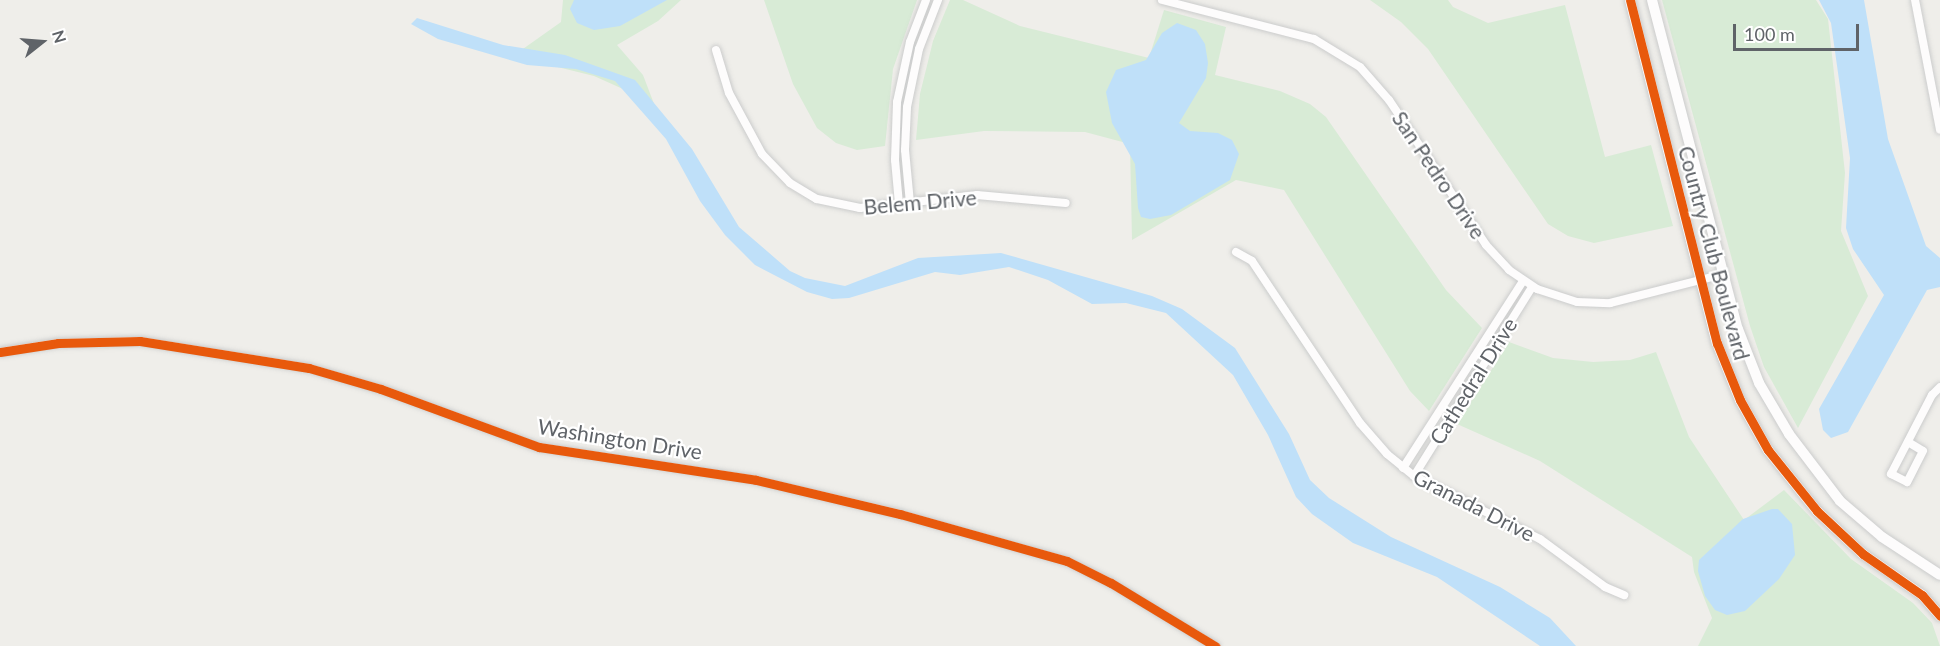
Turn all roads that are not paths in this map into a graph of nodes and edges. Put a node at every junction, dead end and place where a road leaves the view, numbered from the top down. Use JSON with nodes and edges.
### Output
{"nodes":[{"id":1,"x":926,"y":0,"type":"edge"},
{"id":2,"x":938,"y":0,"type":"edge"},
{"id":3,"x":1162,"y":0,"type":"edge"},
{"id":4,"x":1630,"y":0,"type":"edge"},
{"id":5,"x":1652,"y":0,"type":"edge"},
{"id":6,"x":1915,"y":0,"type":"edge"},
{"id":7,"x":716,"y":50,"type":"dead end"},
{"id":8,"x":1940,"y":130,"type":"edge"},
{"id":9,"x":910,"y":202,"type":"junction"},
{"id":10,"x":1066,"y":203,"type":"dead end"},
{"id":11,"x":899,"y":204,"type":"junction"},
{"id":12,"x":1236,"y":252,"type":"dead end"},
{"id":13,"x":1724,"y":274,"type":"junction"},
{"id":14,"x":1523,"y":281,"type":"junction"},
{"id":15,"x":1700,"y":281,"type":"junction"},
{"id":16,"x":1532,"y":287,"type":"junction"},
{"id":17,"x":0,"y":352,"type":"edge"},
{"id":18,"x":1940,"y":387,"type":"edge"},
{"id":19,"x":1908,"y":442,"type":"junction"},
{"id":20,"x":1403,"y":468,"type":"junction"},
{"id":21,"x":1414,"y":476,"type":"junction"},
{"id":22,"x":1940,"y":575,"type":"edge"},
{"id":23,"x":1624,"y":595,"type":"dead end"},
{"id":24,"x":1940,"y":616,"type":"edge"},
{"id":25,"x":1215,"y":646,"type":"edge"}],
"edges":[{"from":1,"to":11,"type":"street"},
{"from":2,"to":9,"type":"street"},
{"from":3,"to":14,"type":"street","name":"San Pedro Drive"},
{"from":4,"to":15,"type":"street","name":"Country Club Boulevard"},
{"from":5,"to":13,"type":"street","name":"Country Club Boulevard"},
{"from":6,"to":8,"type":"street"},
{"from":7,"to":11,"type":"street","name":"Belem Drive"},
{"from":9,"to":10,"type":"street","name":"Belem Drive"},
{"from":9,"to":11,"type":"street","name":"Belem Drive"},
{"from":12,"to":20,"type":"street","name":"Granada Drive"},
{"from":13,"to":15,"type":"street","name":"San Pedro Drive"},
{"from":13,"to":22,"type":"street","name":"Country Club Boulevard"},
{"from":14,"to":16,"type":"street","name":"San Pedro Drive"},
{"from":14,"to":20,"type":"street","name":"Cathedral Drive"},
{"from":15,"to":16,"type":"street","name":"San Pedro Drive"},
{"from":15,"to":24,"type":"street","name":"Country Club Boulevard"},
{"from":16,"to":21,"type":"street","name":"Cathedral Drive"},
{"from":17,"to":25,"type":"street","name":"Washington Drive"},
{"from":18,"to":19,"type":"street"},
{"from":19,"to":19,"type":"street"},
{"from":20,"to":21,"type":"street","name":"Granada Drive"},
{"from":21,"to":23,"type":"street","name":"Granada Drive"}]}
